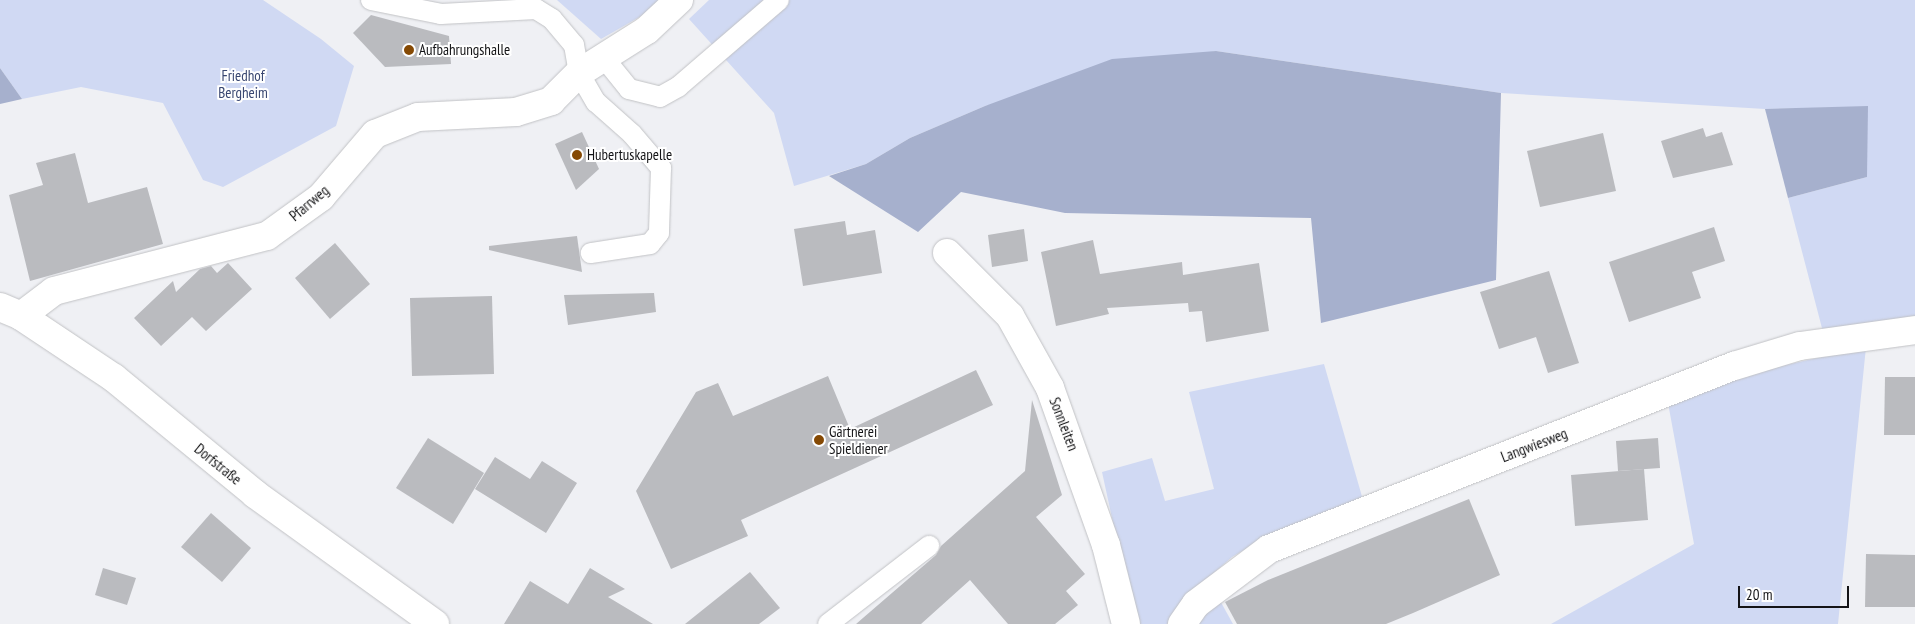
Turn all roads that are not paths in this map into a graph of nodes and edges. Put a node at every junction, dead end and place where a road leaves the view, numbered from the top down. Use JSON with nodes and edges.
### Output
{"nodes":[{"id":1,"x":371,"y":0,"type":"edge"},
{"id":2,"x":679,"y":0,"type":"edge"},
{"id":3,"x":779,"y":0,"type":"edge"},
{"id":4,"x":604,"y":58,"type":"junction"},
{"id":5,"x":580,"y":73,"type":"junction"},
{"id":6,"x":947,"y":253,"type":"dead end"},
{"id":7,"x":591,"y":254,"type":"dead end"},
{"id":8,"x":10,"y":312,"type":"edge"},
{"id":9,"x":1915,"y":330,"type":"edge"},
{"id":10,"x":929,"y":546,"type":"dead end"},
{"id":11,"x":435,"y":624,"type":"edge"},
{"id":12,"x":828,"y":624,"type":"edge"},
{"id":13,"x":1126,"y":624,"type":"edge"},
{"id":14,"x":1182,"y":624,"type":"edge"}],
"edges":[{"from":1,"to":5,"type":"lane"},
{"from":2,"to":4,"type":"street","name":"Pfarrweg"},
{"from":3,"to":4,"type":"lane"},
{"from":4,"to":5,"type":"street","name":"Pfarrweg"},
{"from":5,"to":7,"type":"lane"},
{"from":5,"to":8,"type":"street","name":"Pfarrweg"},
{"from":6,"to":13,"type":"street","name":"Sonnleiten"},
{"from":8,"to":11,"type":"street","name":"Dorfstraße"},
{"from":9,"to":14,"type":"street","name":"Langwiesweg"},
{"from":10,"to":12,"type":"lane"}]}
